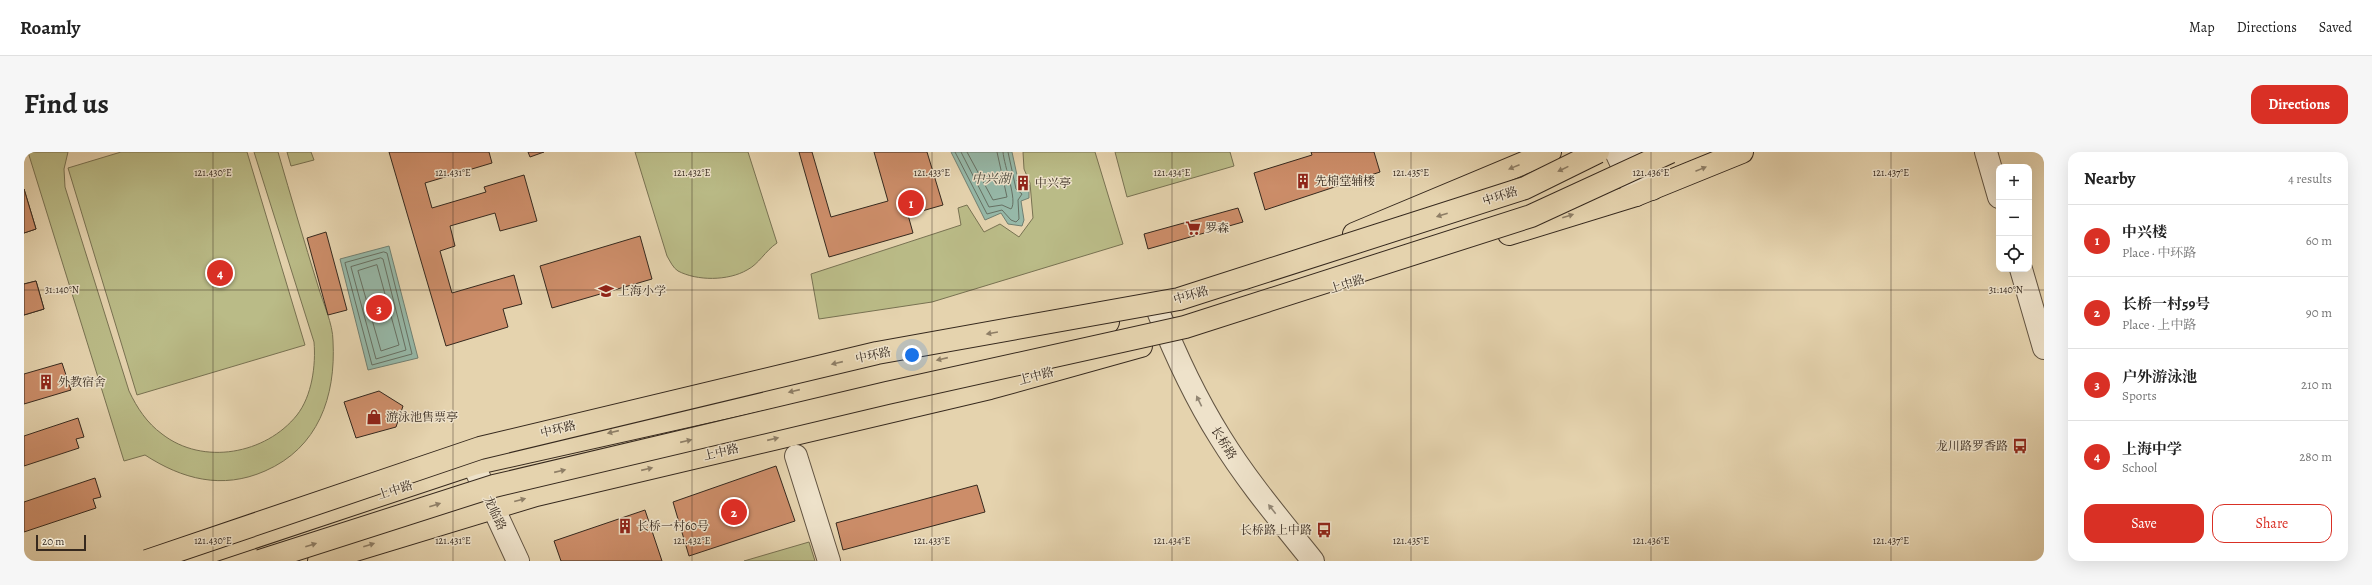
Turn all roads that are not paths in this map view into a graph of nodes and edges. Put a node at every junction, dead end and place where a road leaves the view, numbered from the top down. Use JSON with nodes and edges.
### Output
{"nodes":[{"id":1,"x":1550,"y":152,"type":"edge"},
{"id":2,"x":1598,"y":152,"type":"edge"},
{"id":3,"x":1616,"y":152,"type":"edge"},
{"id":4,"x":1636,"y":152,"type":"edge"},
{"id":5,"x":1670,"y":152,"type":"edge"},
{"id":6,"x":1742,"y":152,"type":"edge"},
{"id":7,"x":1986,"y":152,"type":"edge"},
{"id":8,"x":1996,"y":187,"type":"edge"},
{"id":9,"x":1644,"y":192,"type":"junction"},
{"id":10,"x":2021,"y":272,"type":"edge"},
{"id":11,"x":1158,"y":310,"type":"junction"},
{"id":12,"x":1169,"y":339,"type":"junction"},
{"id":13,"x":2044,"y":348,"type":"edge"},
{"id":14,"x":796,"y":456,"type":"dead end"},
{"id":15,"x":473,"y":464,"type":"junction"},
{"id":16,"x":492,"y":508,"type":"junction"},
{"id":17,"x":147,"y":561,"type":"edge"},
{"id":18,"x":182,"y":561,"type":"edge"},
{"id":19,"x":260,"y":561,"type":"edge"},
{"id":20,"x":318,"y":561,"type":"edge"},
{"id":21,"x":518,"y":561,"type":"edge"},
{"id":22,"x":829,"y":561,"type":"edge"},
{"id":23,"x":1314,"y":561,"type":"edge"}],
"edges":[{"from":1,"to":11,"type":"main road","name":"上中路","one_way":true},
{"from":2,"to":17,"type":"main road","name":"中环路","one_way":true,"bridge":true},
{"from":3,"to":9,"type":"street"},
{"from":4,"to":9,"type":"street"},
{"from":19,"to":5,"type":"main road","one_way":true,"bridge":true},
{"from":9,"to":6,"type":"main road","name":"上中路","one_way":true},
{"from":7,"to":8,"type":"street"},
{"from":12,"to":9,"type":"main road","name":"上中路","one_way":true},
{"from":10,"to":13,"type":"street"},
{"from":11,"to":12,"type":"street","name":"长桥路"},
{"from":11,"to":15,"type":"main road","name":"上中路","one_way":true},
{"from":16,"to":12,"type":"main road","name":"上中路","one_way":true},
{"from":23,"to":12,"type":"street","name":"长桥路","one_way":true},
{"from":14,"to":22,"type":"street"},
{"from":15,"to":16,"type":"street","name":"龙临路"},
{"from":15,"to":18,"type":"main road","name":"上中路"},
{"from":20,"to":16,"type":"main road","name":"上中路","one_way":true},
{"from":16,"to":21,"type":"street","name":"龙临路"}]}
